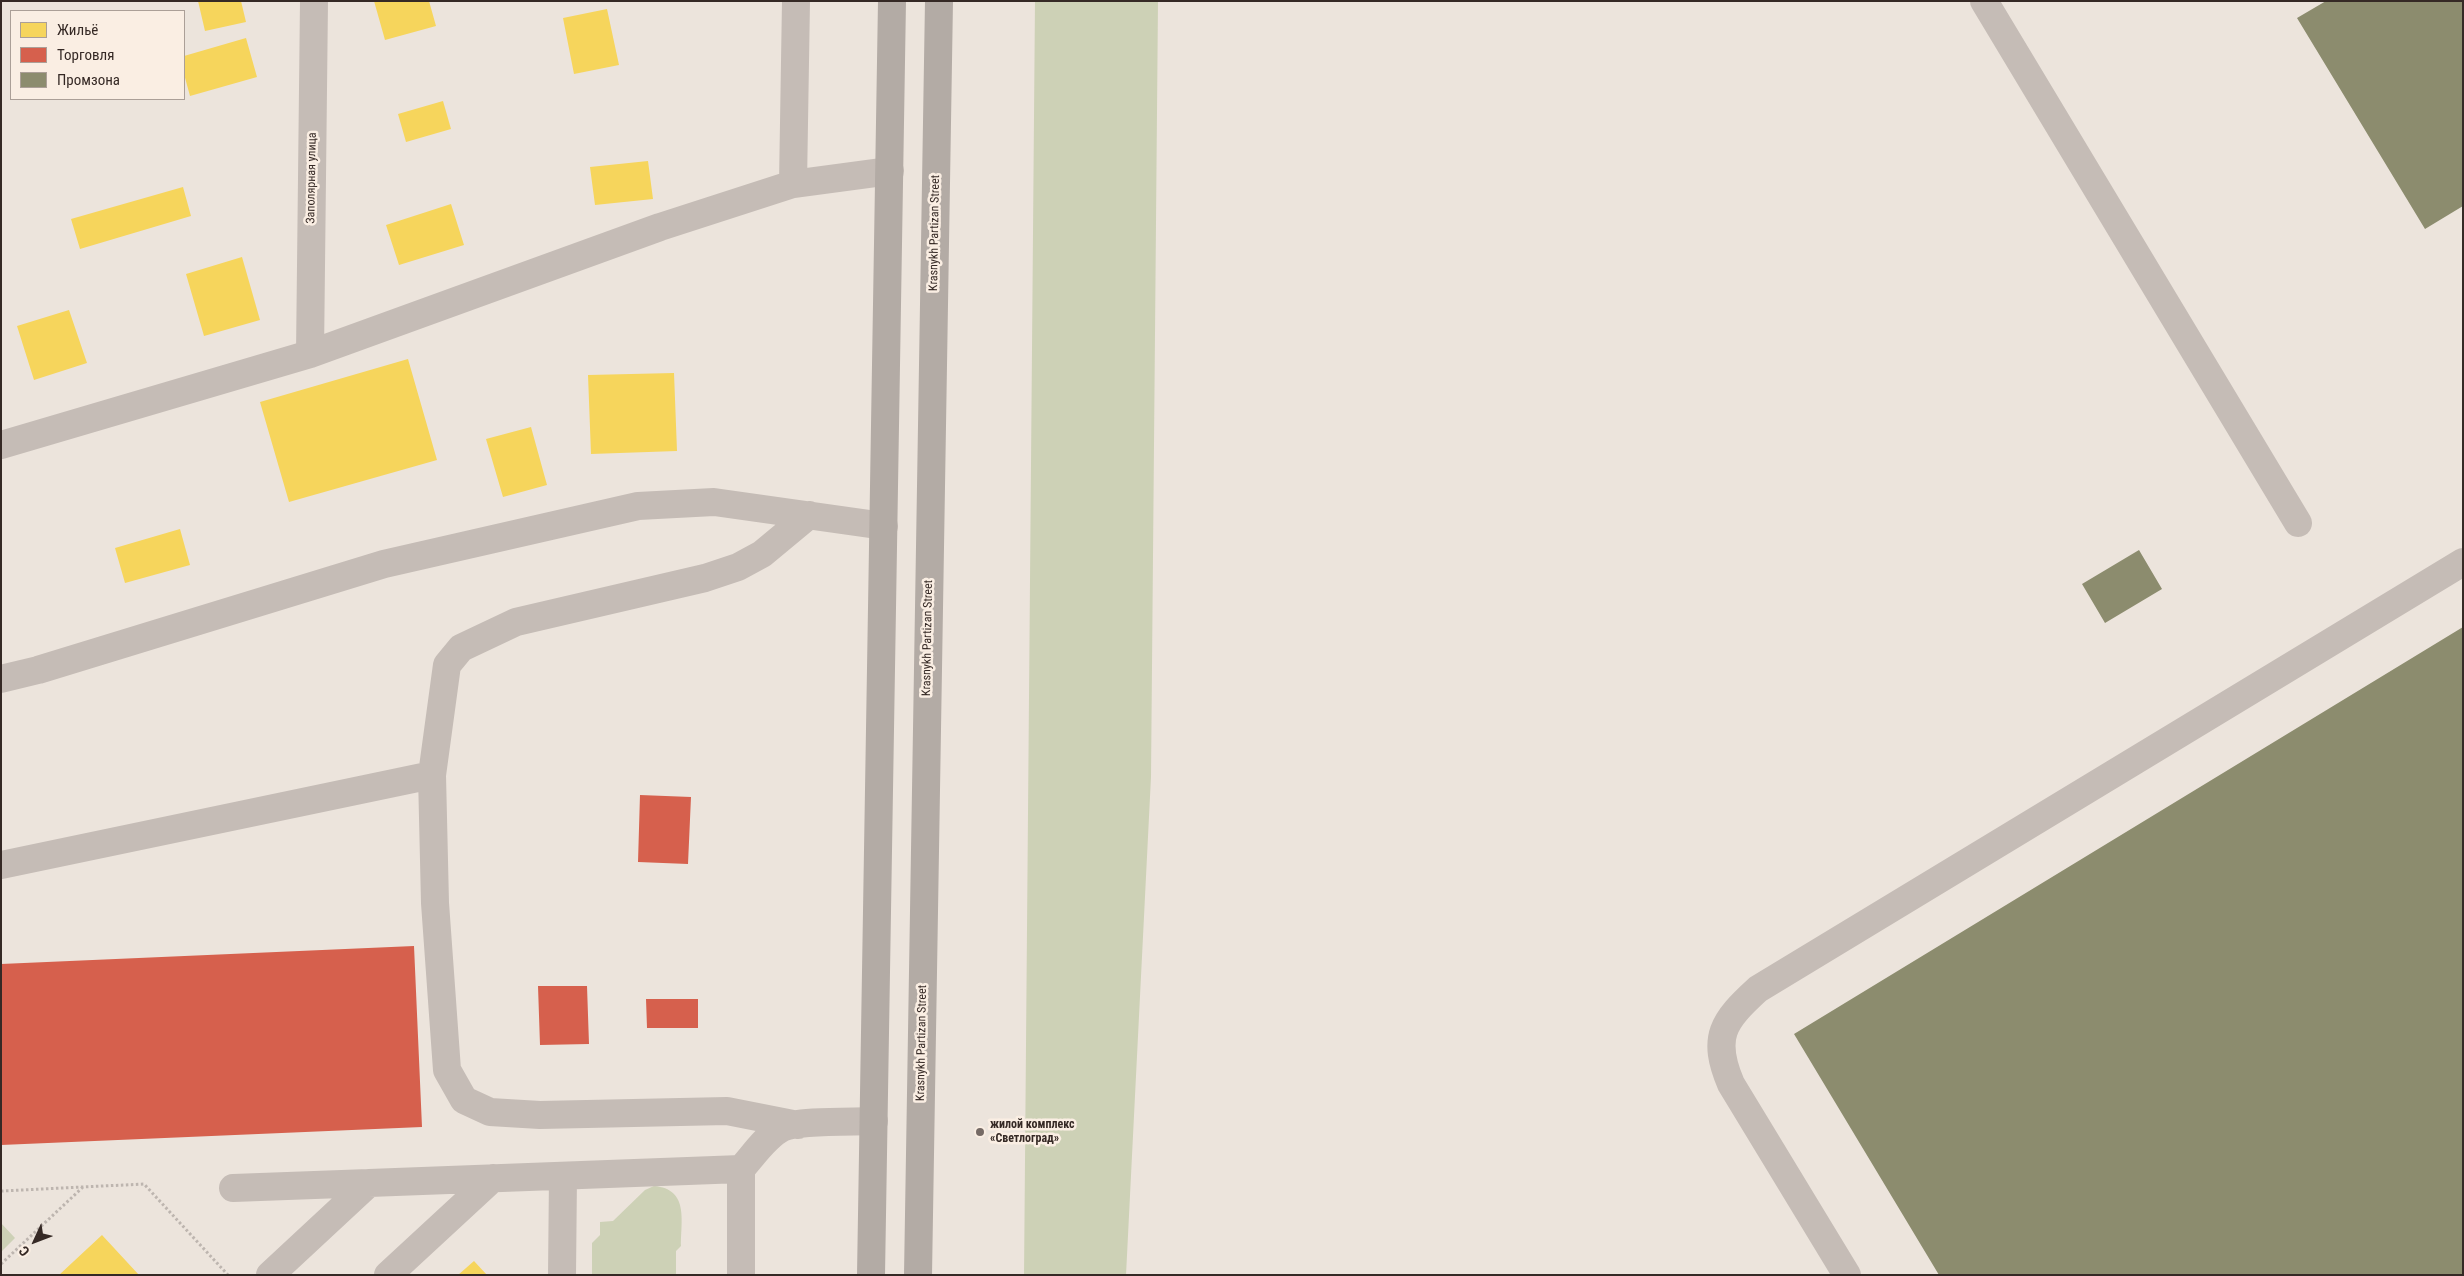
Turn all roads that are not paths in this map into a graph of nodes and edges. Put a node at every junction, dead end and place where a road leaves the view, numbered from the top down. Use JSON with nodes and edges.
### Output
{"nodes":[{"id":1,"x":314,"y":1,"type":"edge"},
{"id":2,"x":796,"y":1,"type":"edge"},
{"id":3,"x":892,"y":1,"type":"edge"},
{"id":4,"x":939,"y":1,"type":"edge"},
{"id":5,"x":1984,"y":1,"type":"edge"},
{"id":6,"x":890,"y":171,"type":"junction"},
{"id":7,"x":793,"y":184,"type":"junction"},
{"id":8,"x":310,"y":354,"type":"junction"},
{"id":9,"x":1,"y":445,"type":"edge"},
{"id":10,"x":808,"y":515,"type":"junction"},
{"id":11,"x":2298,"y":523,"type":"dead end"},
{"id":12,"x":884,"y":526,"type":"junction"},
{"id":13,"x":2463,"y":562,"type":"edge"},
{"id":14,"x":1,"y":679,"type":"edge"},
{"id":15,"x":432,"y":775,"type":"junction"},
{"id":16,"x":1,"y":866,"type":"edge"},
{"id":17,"x":874,"y":1122,"type":"junction"},
{"id":18,"x":798,"y":1125,"type":"junction"},
{"id":19,"x":741,"y":1170,"type":"junction"},
{"id":20,"x":563,"y":1176,"type":"junction"},
{"id":21,"x":493,"y":1178,"type":"junction"},
{"id":22,"x":369,"y":1183,"type":"junction"},
{"id":23,"x":234,"y":1188,"type":"dead end"},
{"id":24,"x":270,"y":1275,"type":"edge"},
{"id":25,"x":388,"y":1275,"type":"edge"},
{"id":26,"x":562,"y":1275,"type":"edge"},
{"id":27,"x":741,"y":1275,"type":"edge"},
{"id":28,"x":871,"y":1275,"type":"edge"},
{"id":29,"x":918,"y":1275,"type":"edge"},
{"id":30,"x":1847,"y":1275,"type":"edge"}],
"edges":[{"from":1,"to":8,"type":"street","name":"Заполярная улица"},
{"from":2,"to":7,"type":"street"},
{"from":3,"to":6,"type":"main road"},
{"from":4,"to":29,"type":"main road","name":"Krasnykh Partizan Street"},
{"from":5,"to":11,"type":"street"},
{"from":6,"to":7,"type":"street"},
{"from":6,"to":12,"type":"main road"},
{"from":7,"to":8,"type":"street"},
{"from":8,"to":9,"type":"street"},
{"from":10,"to":12,"type":"street"},
{"from":10,"to":14,"type":"street"},
{"from":10,"to":15,"type":"street"},
{"from":12,"to":17,"type":"main road"},
{"from":13,"to":30,"type":"street"},
{"from":15,"to":16,"type":"street"},
{"from":15,"to":18,"type":"street"},
{"from":17,"to":18,"type":"street"},
{"from":17,"to":28,"type":"main road"},
{"from":18,"to":19,"type":"street"},
{"from":19,"to":20,"type":"street"},
{"from":19,"to":27,"type":"street"},
{"from":20,"to":21,"type":"street"},
{"from":20,"to":26,"type":"street"},
{"from":21,"to":22,"type":"street"},
{"from":21,"to":25,"type":"street"},
{"from":22,"to":23,"type":"street"},
{"from":22,"to":24,"type":"street"}]}
